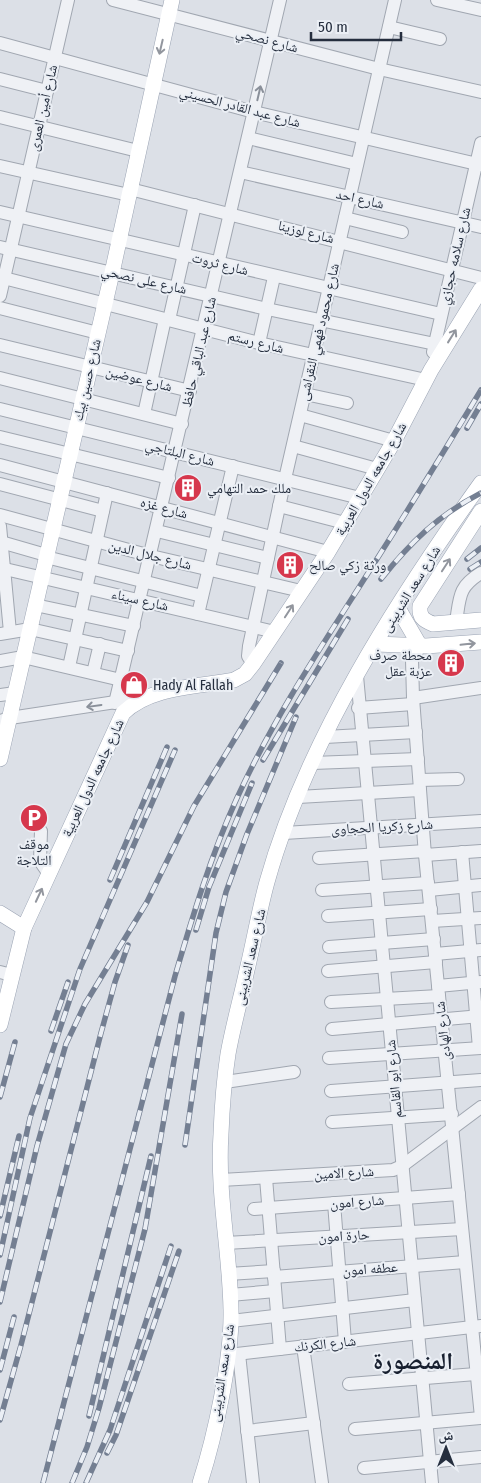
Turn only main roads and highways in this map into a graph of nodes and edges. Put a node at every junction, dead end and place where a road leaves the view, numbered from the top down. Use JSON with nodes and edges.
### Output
{"nodes":[{"id":1,"x":170,"y":7,"type":"edge"},
{"id":2,"x":481,"y":289,"type":"edge"},
{"id":3,"x":481,"y":483,"type":"edge"},
{"id":4,"x":459,"y":513,"type":"junction"},
{"id":5,"x":477,"y":517,"type":"edge"},
{"id":6,"x":398,"y":608,"type":"junction"},
{"id":7,"x":481,"y":620,"type":"edge"},
{"id":8,"x":481,"y":642,"type":"edge"},
{"id":9,"x":376,"y":644,"type":"junction"},
{"id":10,"x":420,"y":646,"type":"junction"},
{"id":11,"x":5,"y":720,"type":"edge"},
{"id":12,"x":0,"y":759,"type":"edge"},
{"id":13,"x":0,"y":913,"type":"edge"},
{"id":14,"x":24,"y":928,"type":"junction"},
{"id":15,"x":6,"y":974,"type":"edge"},
{"id":16,"x":0,"y":1025,"type":"edge"},
{"id":17,"x":200,"y":1483,"type":"edge"}],
"edges":[{"from":1,"to":11,"type":"main road","name":"شارع حسين بيك","one_way":true},
{"from":14,"to":2,"type":"main road","name":"شارع جامعه الدول العربية","one_way":true},
{"from":3,"to":4,"type":"main road","name":"شارع سعد الشربينى"},
{"from":4,"to":5,"type":"main road"},
{"from":4,"to":6,"type":"main road","name":"شارع سعد الشربينى"},
{"from":7,"to":5,"type":"main road","name":"شارع سعد الشربينى","one_way":true},
{"from":6,"to":9,"type":"main road","name":"شارع سعد الشربينى"},
{"from":6,"to":10,"type":"main road"},
{"from":10,"to":8,"type":"main road","one_way":true},
{"from":9,"to":10,"type":"main road"},
{"from":9,"to":17,"type":"main road","name":"شارع سعد الشربينى"},
{"from":11,"to":12,"type":"main road","name":"شارع حسين بيك"},
{"from":13,"to":14,"type":"main road"},
{"from":14,"to":15,"type":"main road","name":"شارع جامعه الدول العربية"},
{"from":15,"to":16,"type":"main road","name":"شارع جامعه الدول العربية"}]}
